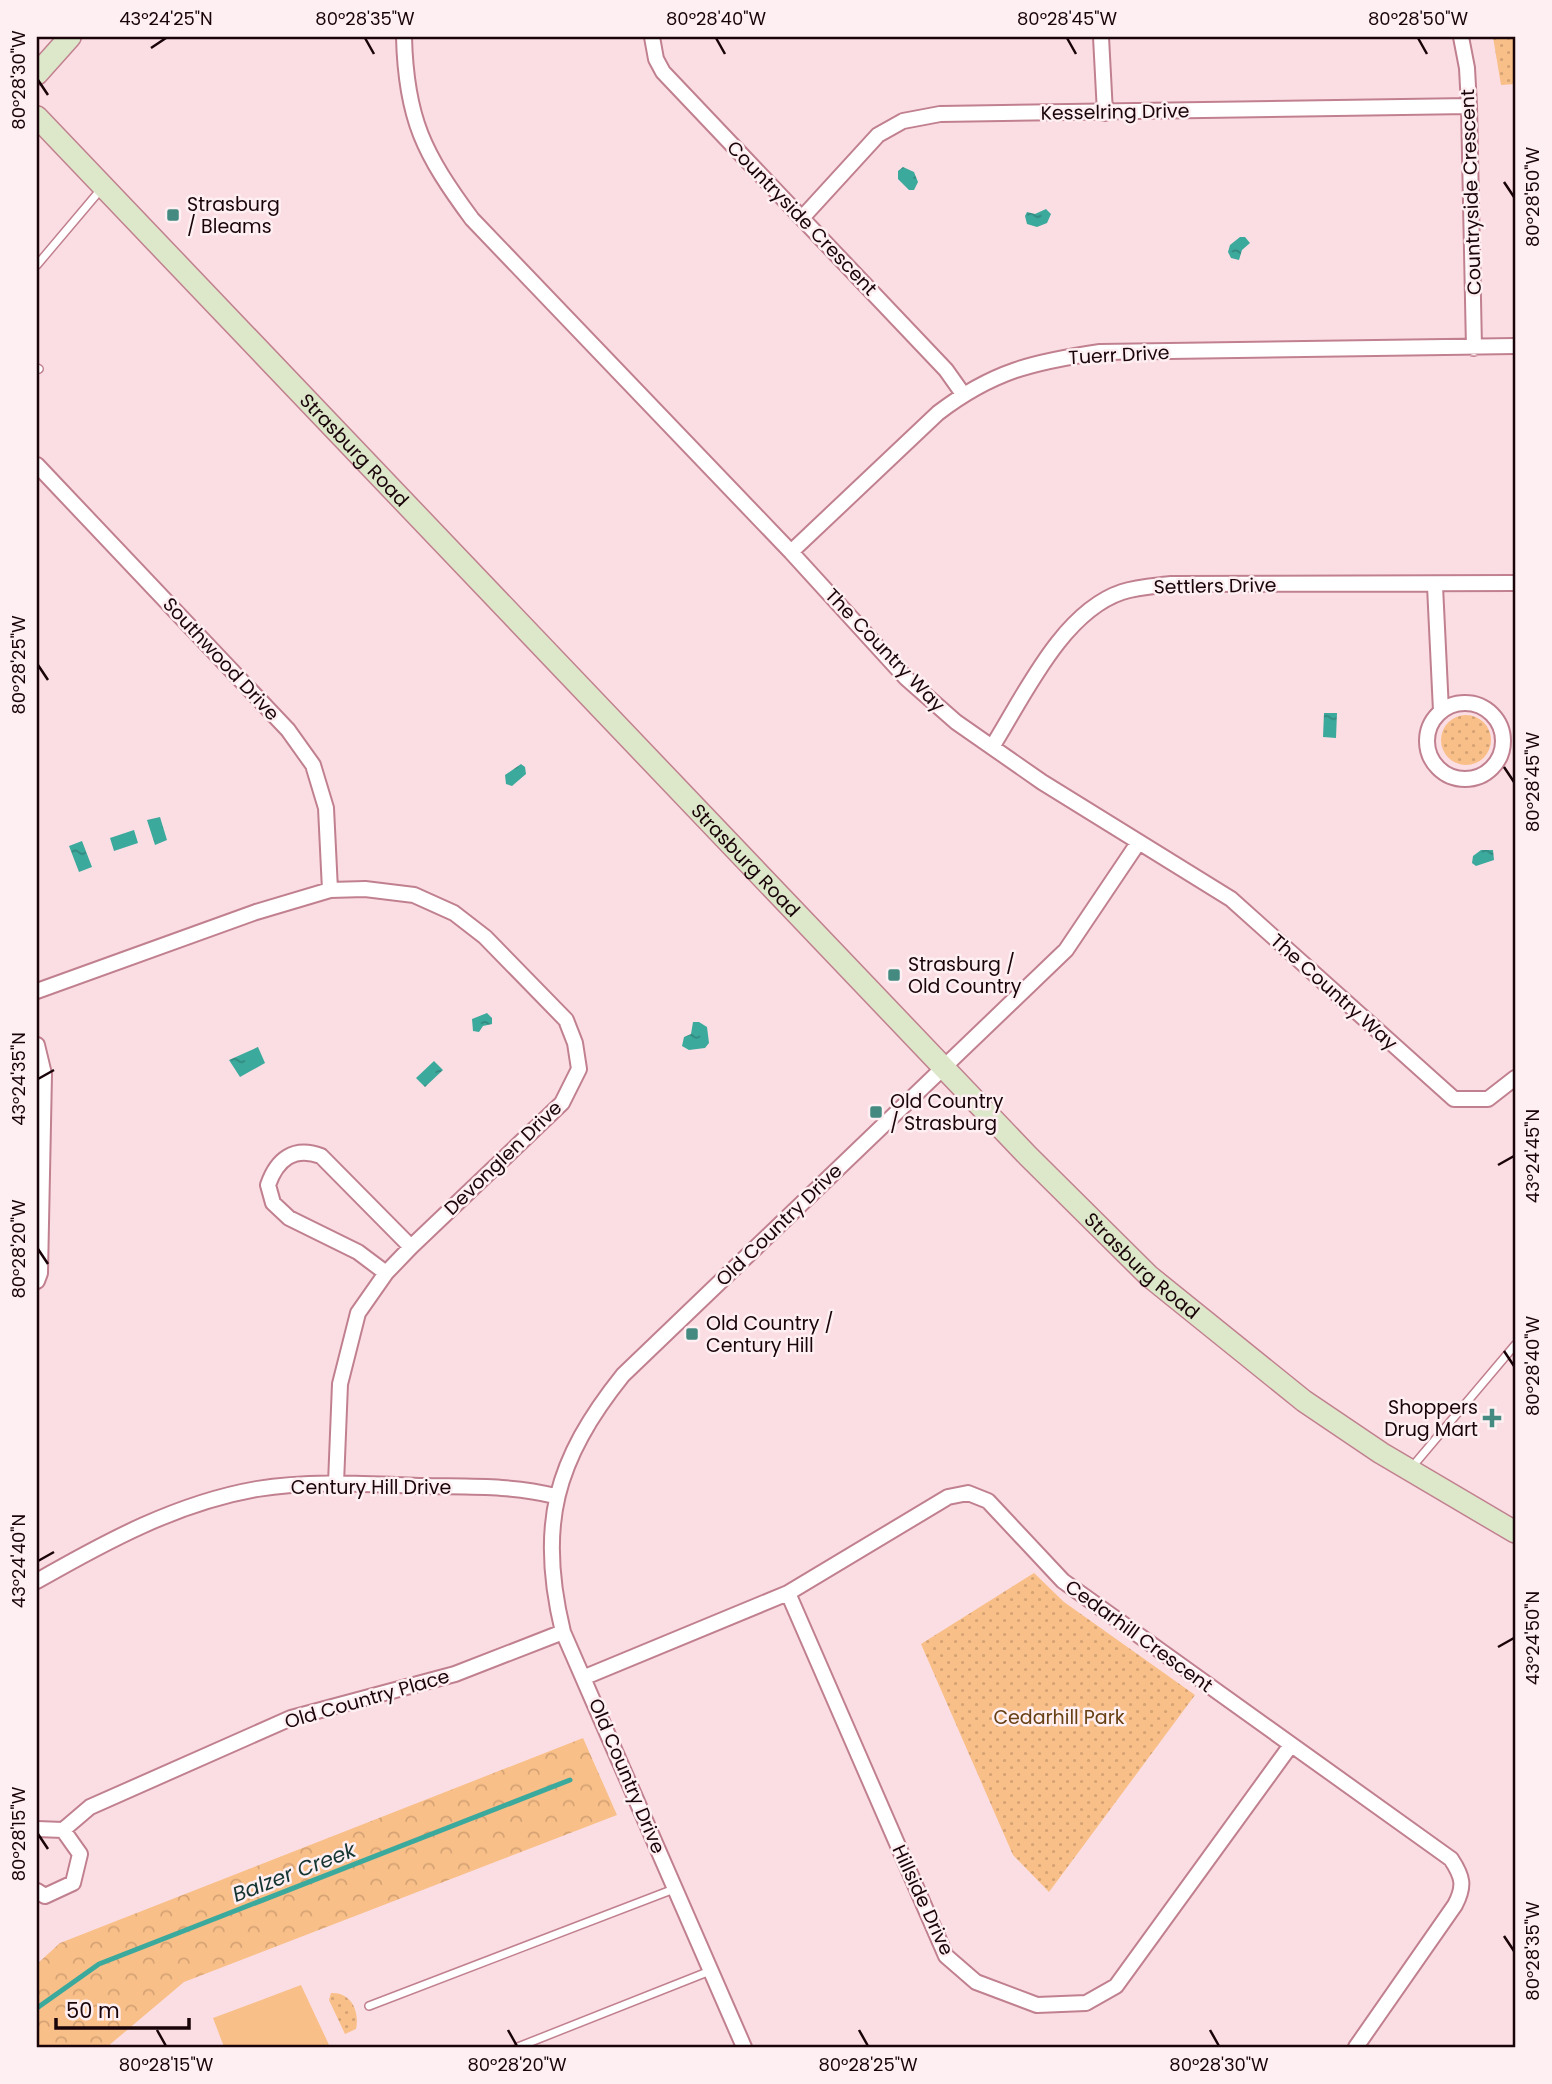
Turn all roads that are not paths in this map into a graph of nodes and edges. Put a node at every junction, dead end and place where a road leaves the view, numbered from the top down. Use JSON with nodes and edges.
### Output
{"nodes":[{"id":1,"x":70,"y":37,"type":"edge"},
{"id":2,"x":404,"y":37,"type":"edge"},
{"id":3,"x":652,"y":37,"type":"edge"},
{"id":4,"x":1101,"y":37,"type":"edge"},
{"id":5,"x":1461,"y":37,"type":"edge"},
{"id":6,"x":37,"y":74,"type":"edge"},
{"id":7,"x":1469,"y":106,"type":"junction"},
{"id":8,"x":1105,"y":113,"type":"junction"},
{"id":9,"x":37,"y":117,"type":"edge"},
{"id":10,"x":103,"y":187,"type":"junction"},
{"id":11,"x":802,"y":218,"type":"junction"},
{"id":12,"x":37,"y":265,"type":"edge"},
{"id":13,"x":1515,"y":346,"type":"edge"},
{"id":14,"x":1474,"y":348,"type":"junction"},
{"id":15,"x":963,"y":394,"type":"junction"},
{"id":16,"x":37,"y":465,"type":"edge"},
{"id":17,"x":791,"y":552,"type":"junction"},
{"id":18,"x":1515,"y":583,"type":"edge"},
{"id":19,"x":1435,"y":586,"type":"junction"},
{"id":20,"x":1441,"y":711,"type":"junction"},
{"id":21,"x":992,"y":747,"type":"junction"},
{"id":22,"x":1138,"y":843,"type":"junction"},
{"id":23,"x":330,"y":890,"type":"junction"},
{"id":24,"x":37,"y":991,"type":"edge"},
{"id":25,"x":37,"y":1045,"type":"edge"},
{"id":26,"x":943,"y":1066,"type":"junction"},
{"id":27,"x":1515,"y":1078,"type":"edge"},
{"id":28,"x":411,"y":1247,"type":"junction"},
{"id":29,"x":386,"y":1273,"type":"junction"},
{"id":30,"x":37,"y":1281,"type":"edge"},
{"id":31,"x":1515,"y":1345,"type":"edge"},
{"id":32,"x":1409,"y":1471,"type":"junction"},
{"id":33,"x":336,"y":1483,"type":"junction"},
{"id":34,"x":555,"y":1496,"type":"junction"},
{"id":35,"x":1515,"y":1532,"type":"edge"},
{"id":36,"x":37,"y":1581,"type":"edge"},
{"id":37,"x":788,"y":1593,"type":"junction"},
{"id":38,"x":563,"y":1632,"type":"junction"},
{"id":39,"x":585,"y":1677,"type":"junction"},
{"id":40,"x":1291,"y":1745,"type":"junction"},
{"id":41,"x":37,"y":1829,"type":"edge"},
{"id":42,"x":62,"y":1830,"type":"junction"},
{"id":43,"x":674,"y":1889,"type":"junction"},
{"id":44,"x":37,"y":1891,"type":"edge"},
{"id":45,"x":710,"y":1971,"type":"junction"},
{"id":46,"x":369,"y":2006,"type":"dead end"},
{"id":47,"x":518,"y":2047,"type":"edge"},
{"id":48,"x":744,"y":2047,"type":"edge"},
{"id":49,"x":1356,"y":2047,"type":"edge"}],
"edges":[{"from":1,"to":6,"type":"street"},
{"from":2,"to":17,"type":"street","name":"The Country Way"},
{"from":3,"to":11,"type":"street","name":"Countryside Crescent"},
{"from":4,"to":8,"type":"street"},
{"from":5,"to":7,"type":"street","name":"Countryside Crescent"},
{"from":7,"to":8,"type":"street","name":"Kesselring Drive"},
{"from":7,"to":14,"type":"street","name":"Countryside Crescent"},
{"from":8,"to":11,"type":"street","name":"Kesselring Drive"},
{"from":9,"to":10,"type":"street","name":"Strasburg Road"},
{"from":10,"to":12,"type":"lane"},
{"from":10,"to":26,"type":"street","name":"Strasburg Road"},
{"from":11,"to":15,"type":"street","name":"Countryside Crescent"},
{"from":13,"to":14,"type":"street","name":"Tuerr Drive"},
{"from":14,"to":15,"type":"street","name":"Tuerr Drive"},
{"from":15,"to":17,"type":"street","name":"Tuerr Drive"},
{"from":16,"to":23,"type":"street","name":"Southwood Drive"},
{"from":17,"to":21,"type":"street","name":"The Country Way"},
{"from":18,"to":19,"type":"street","name":"Settlers Drive"},
{"from":19,"to":20,"type":"street"},
{"from":19,"to":21,"type":"street","name":"Settlers Drive"},
{"from":20,"to":20,"type":"street"},
{"from":21,"to":22,"type":"street","name":"The Country Way"},
{"from":22,"to":26,"type":"street","name":"Old Country Drive"},
{"from":22,"to":27,"type":"street","name":"The Country Way"},
{"from":23,"to":24,"type":"street","name":"Devonglen Drive"},
{"from":23,"to":28,"type":"street","name":"Devonglen Drive"},
{"from":25,"to":30,"type":"street"},
{"from":26,"to":32,"type":"street","name":"Strasburg Road"},
{"from":26,"to":34,"type":"street","name":"Old Country Drive"},
{"from":28,"to":29,"type":"street","name":"Devonglen Drive"},
{"from":28,"to":29,"type":"street"},
{"from":29,"to":33,"type":"street","name":"Devonglen Drive"},
{"from":31,"to":32,"type":"lane"},
{"from":32,"to":35,"type":"street","name":"Strasburg Road"},
{"from":33,"to":34,"type":"street","name":"Century Hill Drive"},
{"from":33,"to":36,"type":"street","name":"Century Hill Drive"},
{"from":34,"to":38,"type":"street","name":"Old Country Drive"},
{"from":37,"to":39,"type":"street","name":"Cedarhill Crescent"},
{"from":37,"to":40,"type":"street","name":"Cedarhill Crescent"},
{"from":37,"to":40,"type":"street","name":"Hillside Drive"},
{"from":38,"to":39,"type":"street","name":"Old Country Drive"},
{"from":38,"to":42,"type":"street","name":"Old Country Place"},
{"from":39,"to":43,"type":"street","name":"Old Country Drive"},
{"from":40,"to":49,"type":"street","name":"Cedarhill Crescent"},
{"from":41,"to":42,"type":"street"},
{"from":42,"to":44,"type":"street"},
{"from":43,"to":45,"type":"street","name":"Old Country Drive"},
{"from":43,"to":46,"type":"lane"},
{"from":45,"to":47,"type":"lane"},
{"from":45,"to":48,"type":"street","name":"Old Country Drive"}]}
